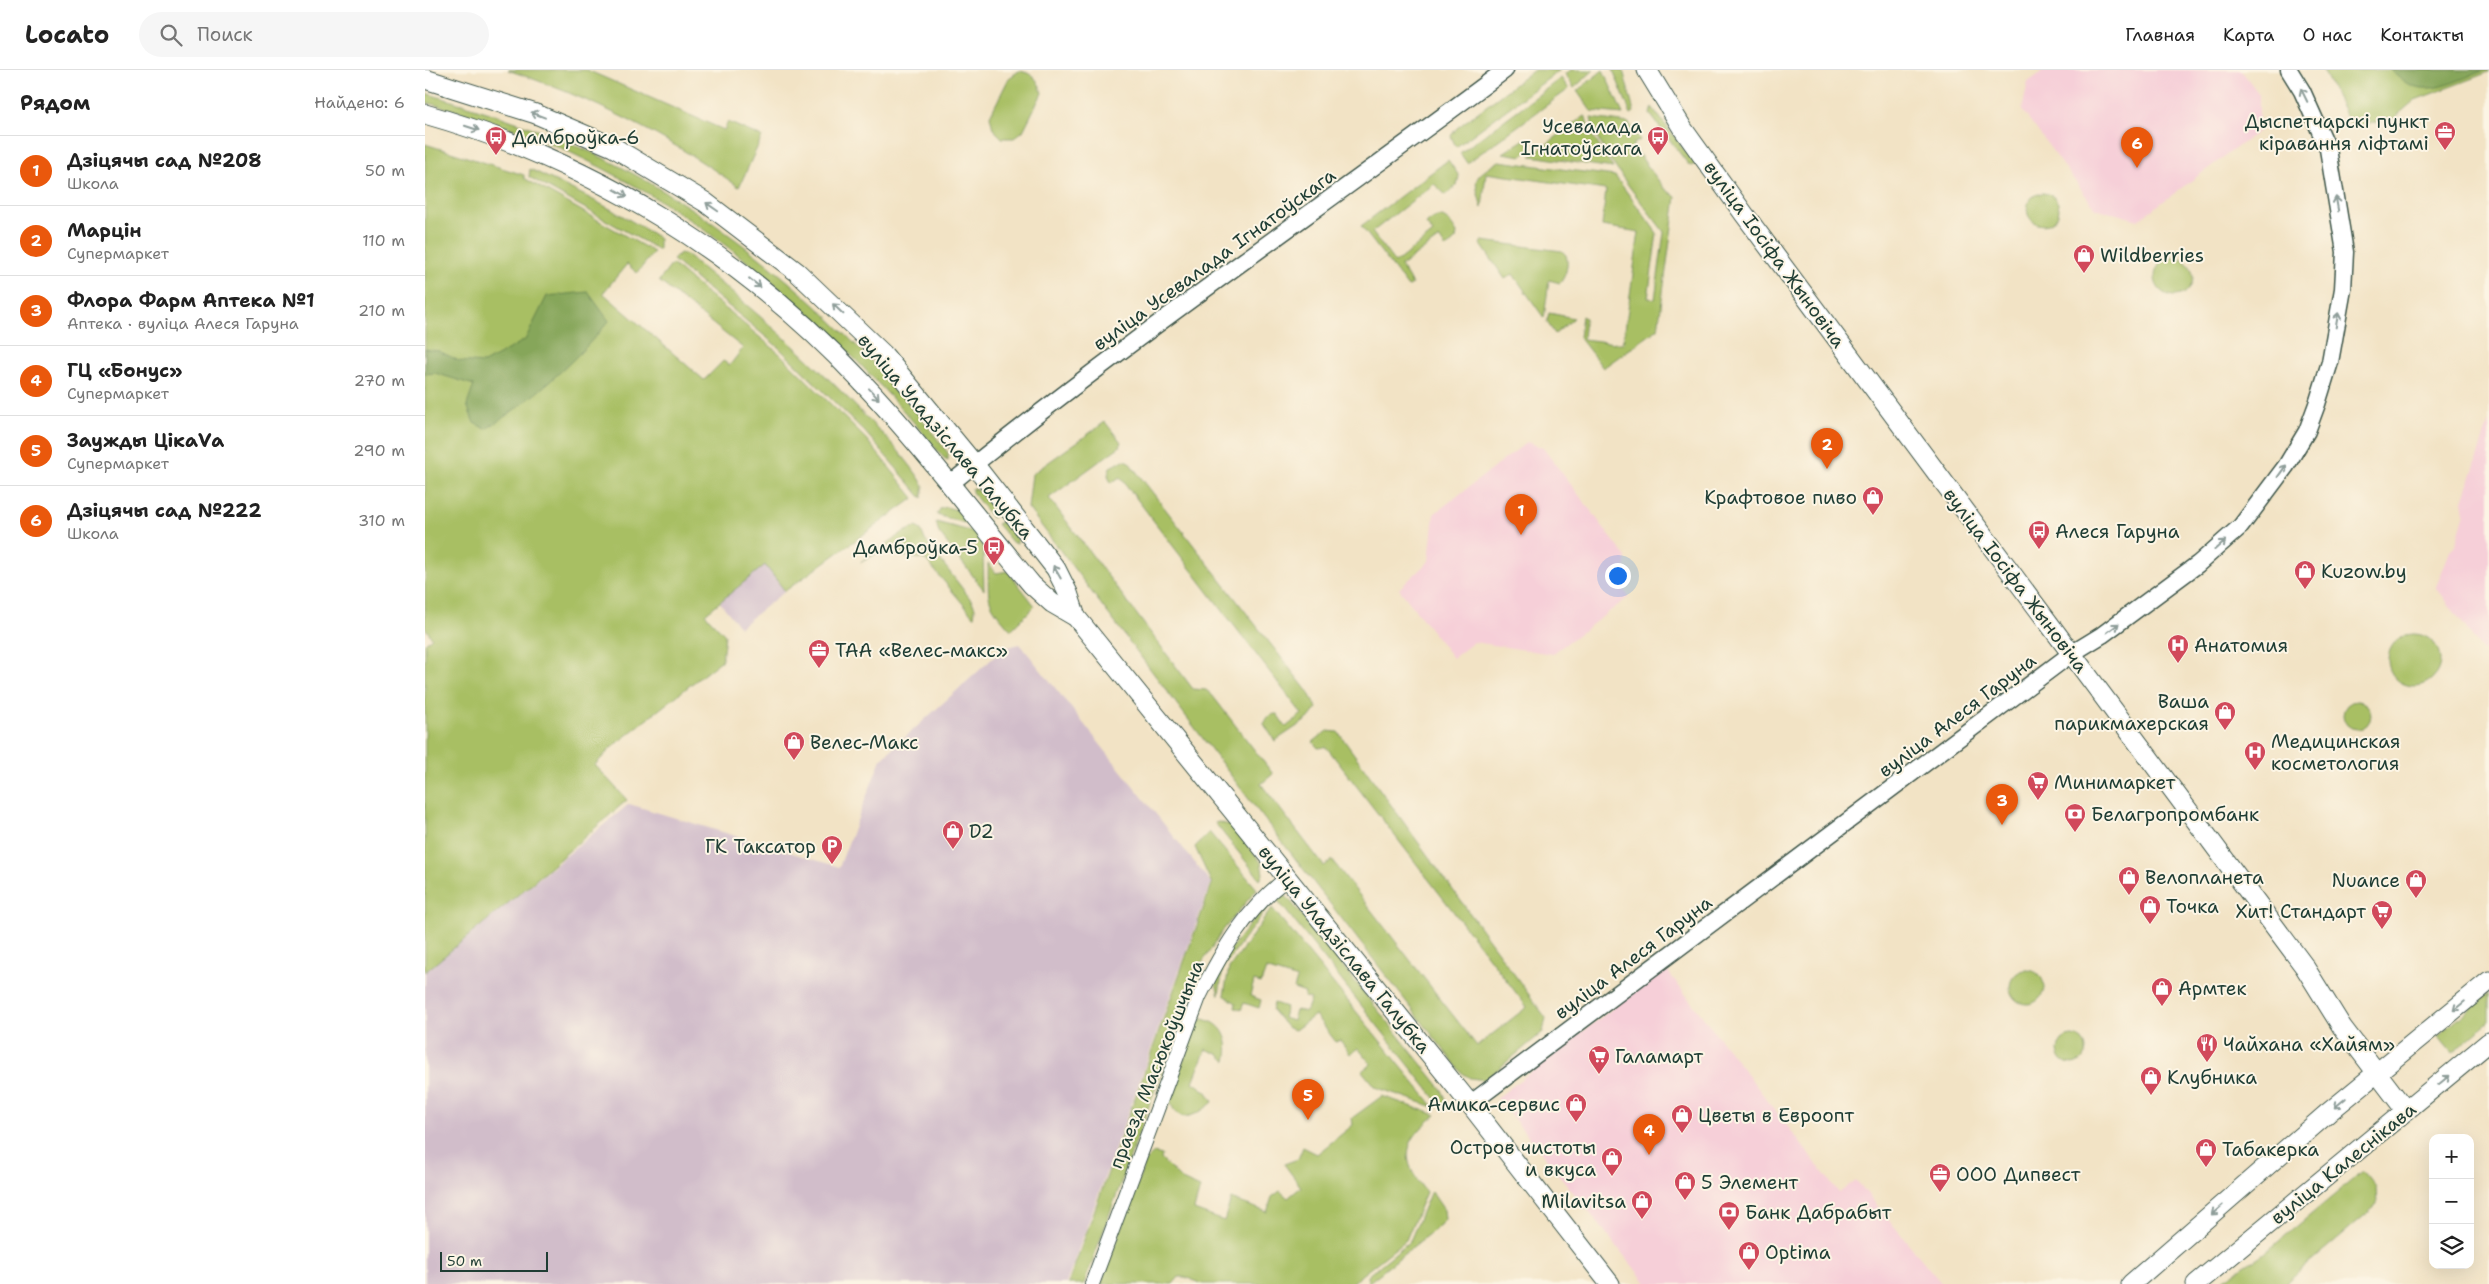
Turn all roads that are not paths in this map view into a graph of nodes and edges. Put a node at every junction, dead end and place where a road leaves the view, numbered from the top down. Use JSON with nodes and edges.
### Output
{"nodes":[{"id":1,"x":1505,"y":70,"type":"edge"},
{"id":2,"x":1647,"y":70,"type":"edge"},
{"id":3,"x":2289,"y":70,"type":"edge"},
{"id":4,"x":425,"y":78,"type":"edge"},
{"id":5,"x":425,"y":114,"type":"edge"},
{"id":6,"x":974,"y":464,"type":"junction"},
{"id":7,"x":950,"y":484,"type":"junction"},
{"id":8,"x":1075,"y":618,"type":"junction"},
{"id":9,"x":2071,"y":654,"type":"junction"},
{"id":10,"x":1287,"y":878,"type":"junction"},
{"id":11,"x":2489,"y":981,"type":"edge"},
{"id":12,"x":2489,"y":1042,"type":"edge"},
{"id":13,"x":2377,"y":1072,"type":"junction"},
{"id":14,"x":1470,"y":1104,"type":"junction"},
{"id":15,"x":2406,"y":1111,"type":"junction"},
{"id":16,"x":1092,"y":1284,"type":"edge"},
{"id":17,"x":1610,"y":1284,"type":"edge"},
{"id":18,"x":2131,"y":1284,"type":"edge"},
{"id":19,"x":2196,"y":1284,"type":"edge"}],
"edges":[{"from":1,"to":6,"type":"street","name":"вуліца Усевалада Ігнатоўскага"},
{"from":2,"to":9,"type":"main road","name":"вуліца Іосіфа Жыновіча"},
{"from":9,"to":3,"type":"street","name":"вуліца Алеся Гаруна","one_way":true},
{"from":6,"to":4,"type":"main road","name":"вуліца Уладзіслава Галубка","one_way":true},
{"from":5,"to":7,"type":"main road","name":"вуліца Уладзіслава Галубка","one_way":true},
{"from":6,"to":7,"type":"street","name":"вуліца Усевалада Ігнатоўскага"},
{"from":8,"to":6,"type":"main road","name":"вуліца Уладзіслава Галубка","one_way":true},
{"from":7,"to":8,"type":"main road","name":"вуліца Уладзіслава Галубка"},
{"from":8,"to":10,"type":"main road","name":"вуліца Уладзіслава Галубка"},
{"from":9,"to":13,"type":"main road","name":"вуліца Іосіфа Жыновіча"},
{"from":9,"to":14,"type":"street","name":"вуліца Алеся Гаруна"},
{"from":10,"to":14,"type":"main road","name":"вуліца Уладзіслава Галубка"},
{"from":10,"to":16,"type":"street","name":"праезд Масюкоўшчына"},
{"from":11,"to":13,"type":"main road","one_way":true},
{"from":15,"to":12,"type":"main road","name":"вуліца Калеснікава","one_way":true},
{"from":13,"to":15,"type":"main road","name":"вуліца Іосіфа Жыновіча"},
{"from":13,"to":18,"type":"main road","one_way":true},
{"from":14,"to":17,"type":"main road","name":"вуліца Уладзіслава Галубка"},
{"from":15,"to":19,"type":"main road","name":"вуліца Калеснікава"}]}
